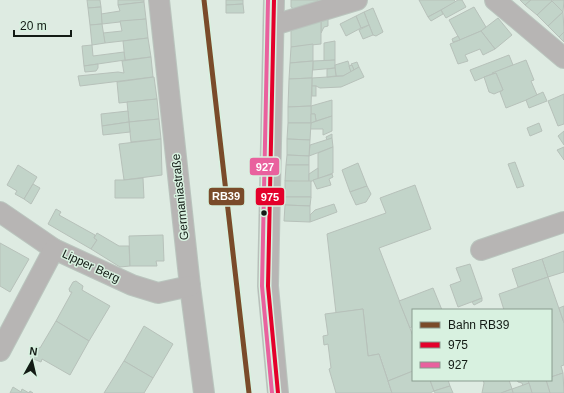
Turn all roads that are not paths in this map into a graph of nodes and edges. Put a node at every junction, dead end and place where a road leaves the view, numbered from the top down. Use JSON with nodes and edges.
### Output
{"nodes":[{"id":1,"x":159,"y":0,"type":"edge"},
{"id":2,"x":274,"y":0,"type":"edge"},
{"id":3,"x":357,"y":0,"type":"edge"},
{"id":4,"x":495,"y":0,"type":"edge"},
{"id":5,"x":274,"y":25,"type":"junction"},
{"id":6,"x":564,"y":58,"type":"edge"},
{"id":7,"x":0,"y":212,"type":"edge"},
{"id":8,"x":564,"y":222,"type":"edge"},
{"id":9,"x":54,"y":248,"type":"junction"},
{"id":10,"x":481,"y":250,"type":"dead end"},
{"id":11,"x":190,"y":286,"type":"junction"},
{"id":12,"x":0,"y":351,"type":"edge"},
{"id":13,"x":204,"y":393,"type":"edge"},
{"id":14,"x":278,"y":393,"type":"edge"}],
"edges":[{"from":1,"to":11,"type":"street","name":"Germaniastraße"},
{"from":2,"to":5,"type":"street"},
{"from":3,"to":5,"type":"street"},
{"from":4,"to":6,"type":"street"},
{"from":5,"to":14,"type":"street"},
{"from":7,"to":9,"type":"street","name":"Lipper Berg"},
{"from":8,"to":10,"type":"street"},
{"from":9,"to":11,"type":"street","name":"Lipper Berg"},
{"from":9,"to":12,"type":"street"},
{"from":11,"to":13,"type":"street","name":"Germaniastraße"}]}
